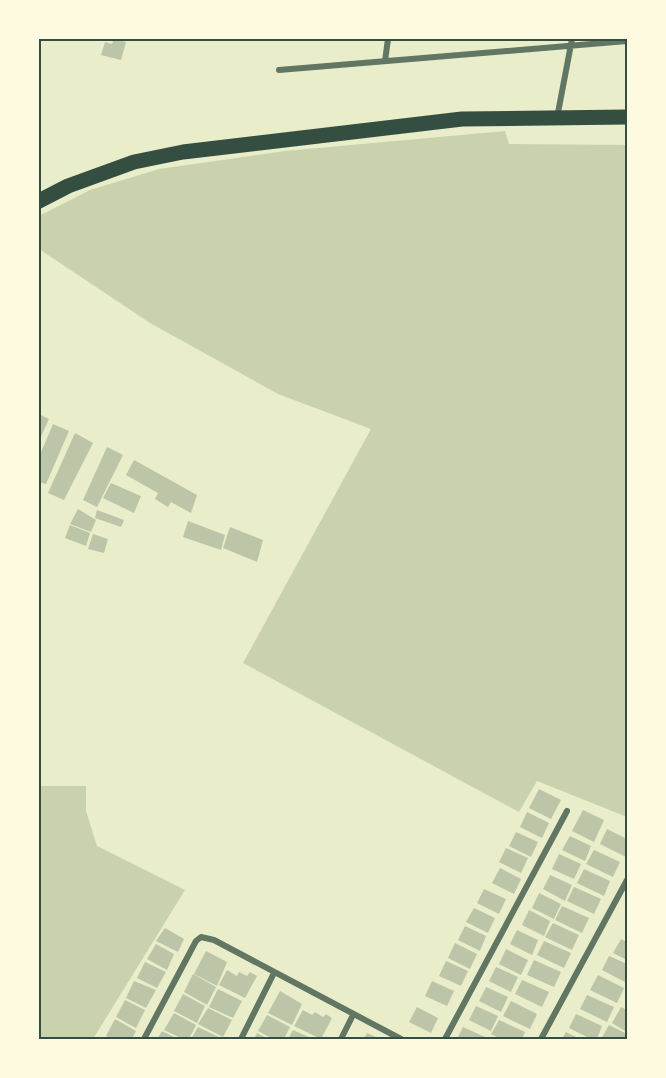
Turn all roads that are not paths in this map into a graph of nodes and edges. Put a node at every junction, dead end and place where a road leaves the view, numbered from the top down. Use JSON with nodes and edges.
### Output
{"nodes":[{"id":1,"x":388,"y":39,"type":"edge"},
{"id":2,"x":573,"y":39,"type":"edge"},
{"id":3,"x":627,"y":41,"type":"edge"},
{"id":4,"x":571,"y":47,"type":"junction"},
{"id":5,"x":385,"y":61,"type":"junction"},
{"id":6,"x":279,"y":70,"type":"dead end"},
{"id":7,"x":627,"y":117,"type":"edge"},
{"id":8,"x":557,"y":119,"type":"junction"},
{"id":9,"x":39,"y":201,"type":"edge"},
{"id":10,"x":567,"y":812,"type":"dead end"},
{"id":11,"x":627,"y":880,"type":"edge"},
{"id":12,"x":274,"y":973,"type":"junction"},
{"id":13,"x":353,"y":1015,"type":"junction"},
{"id":14,"x":144,"y":1039,"type":"edge"},
{"id":15,"x":241,"y":1039,"type":"edge"},
{"id":16,"x":341,"y":1039,"type":"edge"},
{"id":17,"x":401,"y":1039,"type":"edge"},
{"id":18,"x":445,"y":1039,"type":"edge"},
{"id":19,"x":541,"y":1039,"type":"edge"}],
"edges":[{"from":1,"to":5,"type":"street"},
{"from":2,"to":4,"type":"street"},
{"from":3,"to":4,"type":"street"},
{"from":4,"to":5,"type":"street"},
{"from":4,"to":8,"type":"street"},
{"from":5,"to":6,"type":"street"},
{"from":7,"to":8,"type":"highway"},
{"from":8,"to":9,"type":"highway"},
{"from":10,"to":18,"type":"street"},
{"from":11,"to":19,"type":"street"},
{"from":12,"to":13,"type":"street"},
{"from":12,"to":14,"type":"street"},
{"from":12,"to":15,"type":"street"},
{"from":13,"to":16,"type":"street"},
{"from":13,"to":17,"type":"street"}]}
